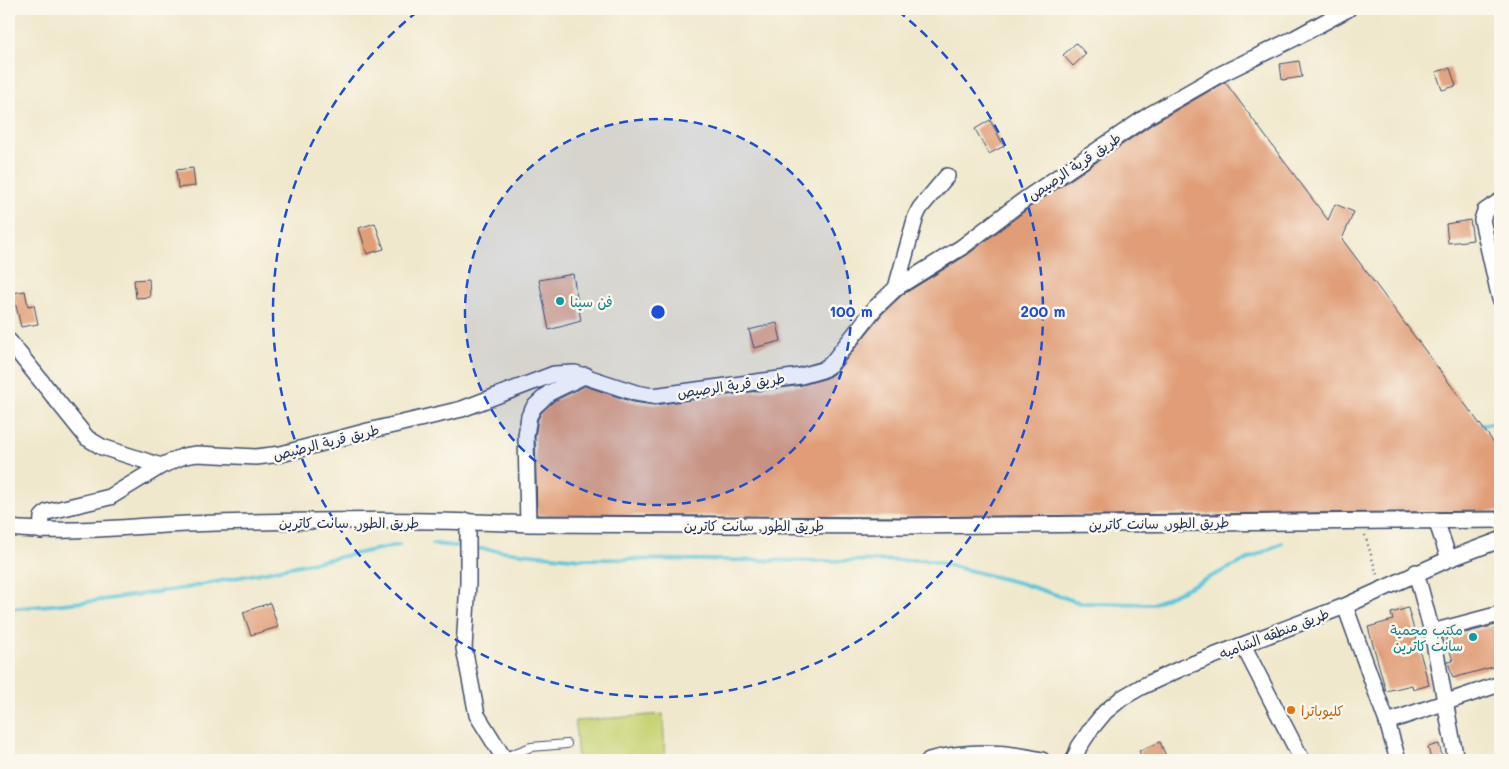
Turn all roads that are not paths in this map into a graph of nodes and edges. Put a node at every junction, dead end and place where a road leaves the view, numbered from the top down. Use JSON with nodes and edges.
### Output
{"nodes":[{"id":1,"x":1348,"y":9,"type":"edge"},
{"id":2,"x":946,"y":176,"type":"dead end"},
{"id":3,"x":1500,"y":201,"type":"edge"},
{"id":4,"x":896,"y":288,"type":"junction"},
{"id":5,"x":1500,"y":299,"type":"edge"},
{"id":6,"x":9,"y":341,"type":"edge"},
{"id":7,"x":586,"y":375,"type":"junction"},
{"id":8,"x":161,"y":466,"type":"junction"},
{"id":9,"x":1436,"y":520,"type":"junction"},
{"id":10,"x":1500,"y":520,"type":"edge"},
{"id":11,"x":468,"y":521,"type":"junction"},
{"id":12,"x":528,"y":524,"type":"junction"},
{"id":13,"x":9,"y":528,"type":"edge"},
{"id":14,"x":40,"y":531,"type":"junction"},
{"id":15,"x":1500,"y":540,"type":"edge"},
{"id":16,"x":1449,"y":559,"type":"junction"},
{"id":17,"x":1416,"y":572,"type":"junction"},
{"id":18,"x":1345,"y":606,"type":"junction"},
{"id":19,"x":1500,"y":614,"type":"edge"},
{"id":20,"x":1432,"y":632,"type":"junction"},
{"id":21,"x":1243,"y":645,"type":"junction"},
{"id":22,"x":1500,"y":684,"type":"edge"},
{"id":23,"x":1446,"y":703,"type":"junction"},
{"id":24,"x":1387,"y":722,"type":"junction"},
{"id":25,"x":567,"y":744,"type":"dead end"},
{"id":26,"x":505,"y":759,"type":"edge"},
{"id":27,"x":929,"y":760,"type":"edge"},
{"id":28,"x":1042,"y":760,"type":"edge"},
{"id":29,"x":1074,"y":760,"type":"edge"},
{"id":30,"x":1302,"y":760,"type":"edge"},
{"id":31,"x":1398,"y":760,"type":"edge"},
{"id":32,"x":1456,"y":760,"type":"edge"}],
"edges":[{"from":1,"to":4,"type":"street","name":"طريق قرية الرصيص"},
{"from":2,"to":4,"type":"street"},
{"from":3,"to":5,"type":"street"},
{"from":4,"to":7,"type":"street","name":"طريق قرية الرصيص"},
{"from":6,"to":8,"type":"street"},
{"from":7,"to":8,"type":"street","name":"طريق قرية الرصيص"},
{"from":7,"to":12,"type":"street"},
{"from":8,"to":14,"type":"street","name":"طريق قرية الرصيص"},
{"from":9,"to":10,"type":"street","name":"طريق الطور, سانت كاترين"},
{"from":9,"to":12,"type":"street","name":"طريق الطور, سانت كاترين"},
{"from":9,"to":16,"type":"street"},
{"from":11,"to":12,"type":"street","name":"طريق الطور, سانت كاترين"},
{"from":11,"to":14,"type":"street","name":"طريق الطور, سانت كاترين"},
{"from":11,"to":26,"type":"street"},
{"from":13,"to":14,"type":"street","name":"طريق الطور, سانت كاترين"},
{"from":15,"to":16,"type":"street","name":"طريق منطقه الشاميه"},
{"from":16,"to":17,"type":"street","name":"طريق منطقه الشاميه"},
{"from":17,"to":18,"type":"street","name":"طريق منطقه الشاميه"},
{"from":17,"to":20,"type":"street"},
{"from":18,"to":21,"type":"street","name":"طريق منطقه الشاميه"},
{"from":18,"to":24,"type":"street"},
{"from":19,"to":20,"type":"street"},
{"from":20,"to":23,"type":"street"},
{"from":21,"to":29,"type":"street","name":"طريق منطقه الشاميه"},
{"from":21,"to":30,"type":"street"},
{"from":22,"to":23,"type":"street"},
{"from":23,"to":24,"type":"street"},
{"from":23,"to":32,"type":"street"},
{"from":24,"to":31,"type":"street"},
{"from":25,"to":26,"type":"lane"},
{"from":27,"to":28,"type":"street"}]}
